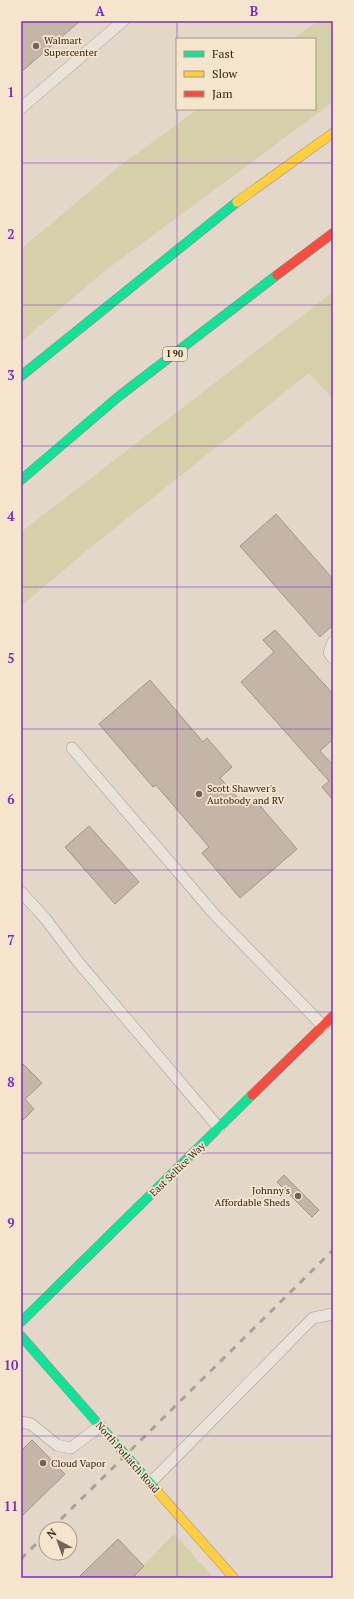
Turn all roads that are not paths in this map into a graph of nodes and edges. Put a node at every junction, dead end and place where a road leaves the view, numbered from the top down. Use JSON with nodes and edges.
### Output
{"nodes":[{"id":1,"x":122,"y":21,"type":"edge"},
{"id":2,"x":21,"y":108,"type":"edge"},
{"id":3,"x":333,"y":133,"type":"edge"},
{"id":4,"x":333,"y":233,"type":"edge"},
{"id":5,"x":21,"y":376,"type":"edge"},
{"id":6,"x":21,"y":480,"type":"edge"},
{"id":7,"x":333,"y":642,"type":"edge"},
{"id":8,"x":333,"y":658,"type":"edge"},
{"id":9,"x":72,"y":748,"type":"dead end"},
{"id":10,"x":21,"y":892,"type":"edge"},
{"id":11,"x":333,"y":1016,"type":"edge"},
{"id":12,"x":323,"y":1026,"type":"junction"},
{"id":13,"x":219,"y":1128,"type":"junction"},
{"id":14,"x":333,"y":1314,"type":"edge"},
{"id":15,"x":21,"y":1322,"type":"edge"},
{"id":16,"x":21,"y":1336,"type":"edge"},
{"id":17,"x":21,"y":1422,"type":"edge"},
{"id":18,"x":100,"y":1426,"type":"junction"},
{"id":19,"x":150,"y":1483,"type":"junction"},
{"id":20,"x":234,"y":1578,"type":"edge"}],
"edges":[{"from":1,"to":2,"type":"lane"},
{"from":3,"to":5,"type":"main road"},
{"from":4,"to":6,"type":"main road","number":"I 90"},
{"from":7,"to":8,"type":"lane"},
{"from":9,"to":12,"type":"lane"},
{"from":10,"to":13,"type":"lane"},
{"from":11,"to":12,"type":"main road","name":"East Seltice Way"},
{"from":12,"to":13,"type":"main road","name":"East Seltice Way"},
{"from":13,"to":15,"type":"main road","name":"East Seltice Way"},
{"from":14,"to":19,"type":"lane"},
{"from":16,"to":18,"type":"main road","name":"North Potlatch Road"},
{"from":17,"to":18,"type":"lane"},
{"from":18,"to":19,"type":"main road","name":"North Potlatch Road"},
{"from":19,"to":20,"type":"main road","name":"North Potlatch Road"}]}
